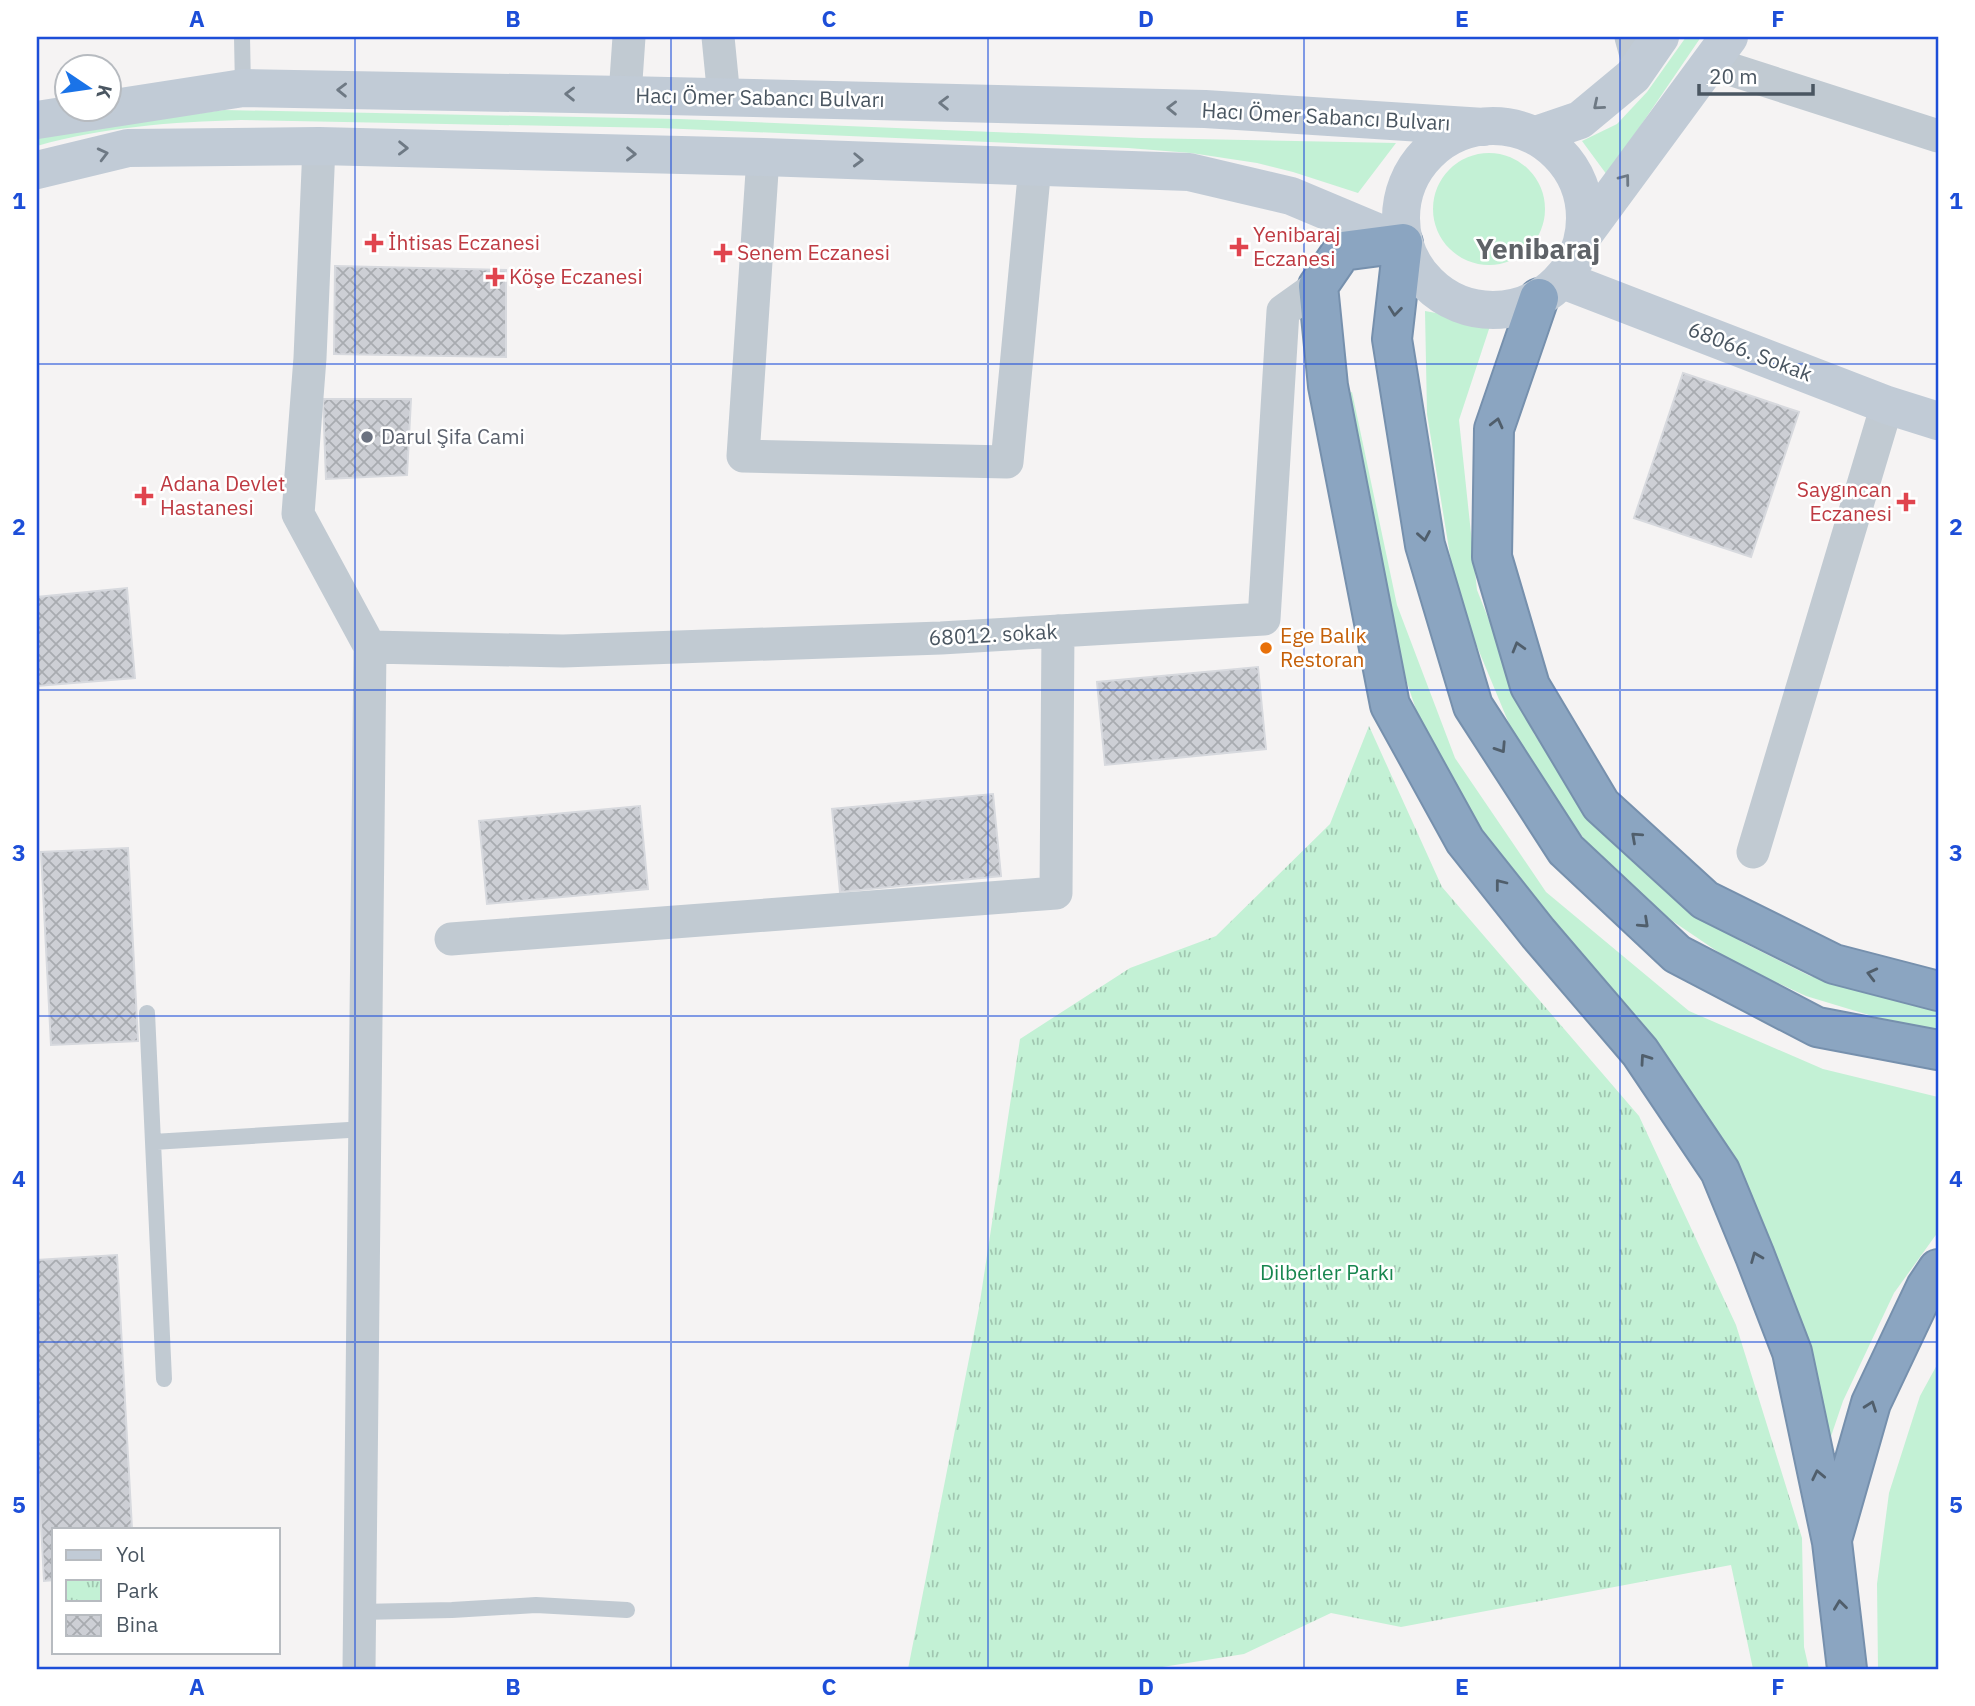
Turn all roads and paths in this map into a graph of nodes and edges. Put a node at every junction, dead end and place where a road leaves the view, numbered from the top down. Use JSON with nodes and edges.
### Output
{"nodes":[{"id":1,"x":242,"y":37,"type":"edge"},
{"id":2,"x":629,"y":37,"type":"edge"},
{"id":3,"x":718,"y":37,"type":"edge"},
{"id":4,"x":1644,"y":47,"type":"edge"},
{"id":5,"x":1720,"y":50,"type":"edge"},
{"id":6,"x":243,"y":88,"type":"junction"},
{"id":7,"x":625,"y":95,"type":"junction"},
{"id":8,"x":724,"y":98,"type":"junction"},
{"id":9,"x":37,"y":120,"type":"edge"},
{"id":10,"x":1484,"y":127,"type":"junction"},
{"id":11,"x":1536,"y":135,"type":"junction"},
{"id":12,"x":1938,"y":136,"type":"edge"},
{"id":13,"x":319,"y":146,"type":"junction"},
{"id":14,"x":763,"y":157,"type":"junction"},
{"id":15,"x":1035,"y":166,"type":"junction"},
{"id":16,"x":37,"y":170,"type":"edge"},
{"id":17,"x":1584,"y":233,"type":"junction"},
{"id":18,"x":1403,"y":243,"type":"junction"},
{"id":19,"x":1318,"y":286,"type":"junction"},
{"id":20,"x":1551,"y":289,"type":"junction"},
{"id":21,"x":1887,"y":405,"type":"junction"},
{"id":22,"x":1938,"y":421,"type":"edge"},
{"id":23,"x":1058,"y":631,"type":"junction"},
{"id":24,"x":370,"y":647,"type":"junction"},
{"id":25,"x":1753,"y":852,"type":"dead end"},
{"id":26,"x":451,"y":939,"type":"dead end"},
{"id":27,"x":1938,"y":991,"type":"edge"},
{"id":28,"x":147,"y":1013,"type":"dead end"},
{"id":29,"x":1938,"y":1051,"type":"edge"},
{"id":30,"x":365,"y":1129,"type":"junction"},
{"id":31,"x":153,"y":1142,"type":"junction"},
{"id":32,"x":1938,"y":1269,"type":"edge"},
{"id":33,"x":164,"y":1379,"type":"dead end"},
{"id":34,"x":1832,"y":1542,"type":"junction"},
{"id":35,"x":627,"y":1611,"type":"dead end"},
{"id":36,"x":360,"y":1612,"type":"junction"},
{"id":37,"x":359,"y":1669,"type":"edge"},
{"id":38,"x":1847,"y":1669,"type":"edge"}],
"edges":[{"from":1,"to":6,"type":"lane"},
{"from":2,"to":7,"type":"street"},
{"from":3,"to":8,"type":"street"},
{"from":4,"to":11,"type":"main road","one_way":true},
{"from":5,"to":12,"type":"street"},
{"from":17,"to":5,"type":"main road","one_way":true},
{"from":7,"to":6,"type":"main road","name":"Hacı Ömer Sabancı Bulvarı","one_way":true},
{"from":6,"to":9,"type":"main road","name":"Hacı Ömer Sabancı Bulvarı"},
{"from":7,"to":8,"type":"main road","name":"Hacı Ömer Sabancı Bulvarı"},
{"from":10,"to":8,"type":"main road","name":"Hacı Ömer Sabancı Bulvarı","one_way":true},
{"from":10,"to":11,"type":"main road"},
{"from":10,"to":18,"type":"main road"},
{"from":11,"to":17,"type":"main road"},
{"from":13,"to":14,"type":"main road","one_way":true},
{"from":16,"to":13,"type":"main road","one_way":true},
{"from":13,"to":24,"type":"street"},
{"from":14,"to":15,"type":"main road","one_way":true},
{"from":14,"to":15,"type":"street"},
{"from":15,"to":18,"type":"main road"},
{"from":17,"to":20,"type":"main road"},
{"from":18,"to":19,"type":"highway"},
{"from":18,"to":20,"type":"main road"},
{"from":18,"to":29,"type":"highway","one_way":true},
{"from":19,"to":23,"type":"street","name":"68012. sokak"},
{"from":34,"to":19,"type":"highway","one_way":true},
{"from":20,"to":21,"type":"main road","name":"68066. Sokak"},
{"from":27,"to":20,"type":"highway","one_way":true},
{"from":21,"to":22,"type":"main road","name":"68066. Sokak"},
{"from":21,"to":25,"type":"street"},
{"from":23,"to":24,"type":"street","name":"68012. sokak"},
{"from":23,"to":26,"type":"street"},
{"from":24,"to":30,"type":"street"},
{"from":28,"to":31,"type":"lane"},
{"from":30,"to":31,"type":"lane"},
{"from":30,"to":36,"type":"street"},
{"from":31,"to":33,"type":"lane"},
{"from":34,"to":32,"type":"highway","one_way":true},
{"from":38,"to":34,"type":"highway","one_way":true},
{"from":35,"to":36,"type":"lane"},
{"from":36,"to":37,"type":"street"}]}
